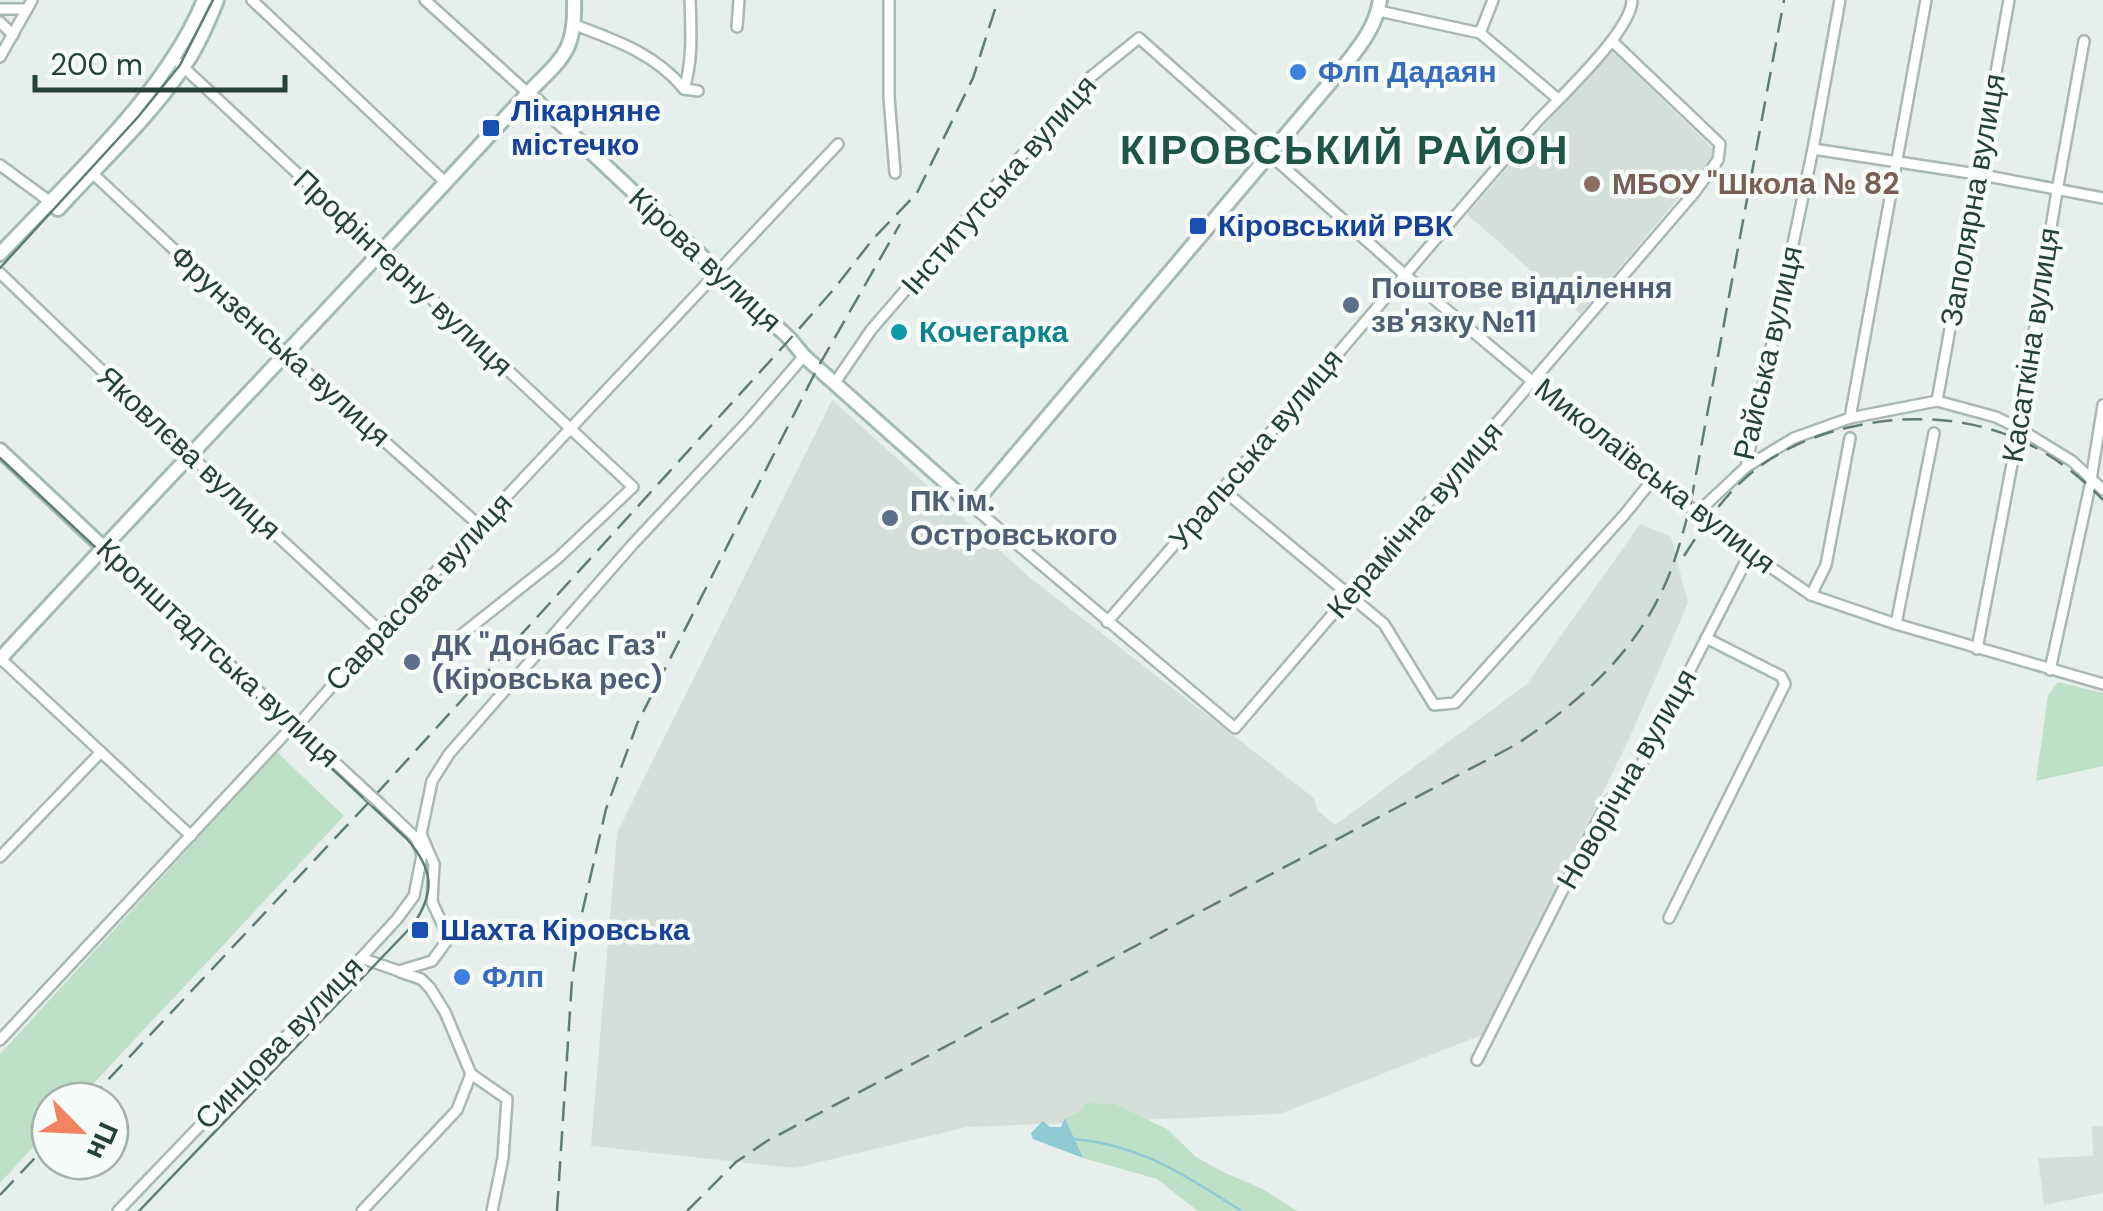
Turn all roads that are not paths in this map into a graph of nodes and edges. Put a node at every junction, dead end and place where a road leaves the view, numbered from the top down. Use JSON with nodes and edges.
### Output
{"nodes":[{"id":1,"x":204,"y":0,"type":"edge"},
{"id":2,"x":217,"y":0,"type":"edge"},
{"id":3,"x":252,"y":0,"type":"edge"},
{"id":4,"x":425,"y":0,"type":"edge"},
{"id":5,"x":574,"y":0,"type":"edge"},
{"id":6,"x":690,"y":0,"type":"edge"},
{"id":7,"x":739,"y":0,"type":"edge"},
{"id":8,"x":889,"y":0,"type":"edge"},
{"id":9,"x":1492,"y":0,"type":"edge"},
{"id":10,"x":1632,"y":0,"type":"edge"},
{"id":11,"x":1840,"y":0,"type":"edge"},
{"id":12,"x":1926,"y":0,"type":"edge"},
{"id":13,"x":2008,"y":0,"type":"edge"},
{"id":14,"x":29,"y":4,"type":"edge"},
{"id":15,"x":1380,"y":6,"type":"edge"},
{"id":16,"x":0,"y":9,"type":"edge"},
{"id":17,"x":0,"y":22,"type":"edge"},
{"id":18,"x":575,"y":25,"type":"junction"},
{"id":19,"x":738,"y":27,"type":"dead end"},
{"id":20,"x":1480,"y":33,"type":"junction"},
{"id":21,"x":13,"y":35,"type":"junction"},
{"id":22,"x":1612,"y":41,"type":"junction"},
{"id":23,"x":2084,"y":42,"type":"dead end"},
{"id":24,"x":0,"y":58,"type":"edge"},
{"id":25,"x":178,"y":63,"type":"junction"},
{"id":26,"x":684,"y":88,"type":"junction"},
{"id":27,"x":698,"y":91,"type":"dead end"},
{"id":28,"x":528,"y":94,"type":"junction"},
{"id":29,"x":1558,"y":99,"type":"junction"},
{"id":30,"x":838,"y":144,"type":"dead end"},
{"id":31,"x":1813,"y":148,"type":"junction"},
{"id":32,"x":1269,"y":154,"type":"junction"},
{"id":33,"x":1896,"y":161,"type":"junction"},
{"id":34,"x":0,"y":165,"type":"edge"},
{"id":35,"x":88,"y":169,"type":"junction"},
{"id":36,"x":895,"y":173,"type":"dead end"},
{"id":37,"x":1977,"y":174,"type":"junction"},
{"id":38,"x":446,"y":183,"type":"junction"},
{"id":39,"x":2057,"y":191,"type":"junction"},
{"id":40,"x":2103,"y":198,"type":"edge"},
{"id":41,"x":54,"y":205,"type":"junction"},
{"id":42,"x":382,"y":253,"type":"junction"},
{"id":43,"x":0,"y":254,"type":"edge"},
{"id":44,"x":718,"y":272,"type":"junction"},
{"id":45,"x":0,"y":273,"type":"edge"},
{"id":46,"x":1404,"y":274,"type":"junction"},
{"id":47,"x":286,"y":354,"type":"junction"},
{"id":48,"x":804,"y":356,"type":"junction"},
{"id":49,"x":1533,"y":382,"type":"junction"},
{"id":50,"x":834,"y":384,"type":"junction"},
{"id":51,"x":1937,"y":401,"type":"junction"},
{"id":52,"x":2103,"y":405,"type":"edge"},
{"id":53,"x":1850,"y":418,"type":"junction"},
{"id":54,"x":2018,"y":428,"type":"junction"},
{"id":55,"x":571,"y":429,"type":"junction"},
{"id":56,"x":1934,"y":433,"type":"dead end"},
{"id":57,"x":1850,"y":438,"type":"dead end"},
{"id":58,"x":0,"y":450,"type":"edge"},
{"id":59,"x":191,"y":456,"type":"junction"},
{"id":60,"x":1746,"y":467,"type":"junction"},
{"id":61,"x":2090,"y":478,"type":"junction"},
{"id":62,"x":1652,"y":479,"type":"junction"},
{"id":63,"x":1223,"y":490,"type":"junction"},
{"id":64,"x":2103,"y":490,"type":"edge"},
{"id":65,"x":972,"y":506,"type":"junction"},
{"id":66,"x":1698,"y":512,"type":"junction"},
{"id":67,"x":480,"y":526,"type":"junction"},
{"id":68,"x":103,"y":547,"type":"junction"},
{"id":69,"x":1750,"y":553,"type":"junction"},
{"id":70,"x":1811,"y":595,"type":"junction"},
{"id":71,"x":1350,"y":596,"type":"junction"},
{"id":72,"x":1108,"y":622,"type":"junction"},
{"id":73,"x":1896,"y":624,"type":"junction"},
{"id":74,"x":380,"y":631,"type":"junction"},
{"id":75,"x":1706,"y":638,"type":"junction"},
{"id":76,"x":442,"y":646,"type":"dead end"},
{"id":77,"x":1977,"y":649,"type":"junction"},
{"id":78,"x":0,"y":658,"type":"edge"},
{"id":79,"x":2050,"y":670,"type":"junction"},
{"id":80,"x":2103,"y":684,"type":"edge"},
{"id":81,"x":297,"y":726,"type":"junction"},
{"id":82,"x":101,"y":752,"type":"junction"},
{"id":83,"x":190,"y":836,"type":"junction"},
{"id":84,"x":0,"y":857,"type":"edge"},
{"id":85,"x":420,"y":864,"type":"joint"},
{"id":86,"x":1669,"y":918,"type":"dead end"},
{"id":87,"x":361,"y":958,"type":"junction"},
{"id":88,"x":399,"y":971,"type":"junction"},
{"id":89,"x":0,"y":1040,"type":"edge"},
{"id":90,"x":1477,"y":1060,"type":"dead end"},
{"id":91,"x":470,"y":1074,"type":"junction"},
{"id":92,"x":118,"y":1211,"type":"edge"},
{"id":93,"x":362,"y":1211,"type":"edge"},
{"id":94,"x":492,"y":1211,"type":"edge"}],
"edges":[{"from":1,"to":25,"type":"main road"},
{"from":2,"to":25,"type":"main road"},
{"from":3,"to":38,"type":"street"},
{"from":4,"to":28,"type":"street"},
{"from":5,"to":18,"type":"main road"},
{"from":6,"to":26,"type":"street"},
{"from":7,"to":19,"type":"street"},
{"from":8,"to":36,"type":"street"},
{"from":9,"to":20,"type":"street"},
{"from":10,"to":22,"type":"street","name":"Уральська вулиця"},
{"from":11,"to":31,"type":"street","name":"Райська вулиця"},
{"from":12,"to":33,"type":"street"},
{"from":13,"to":37,"type":"street","name":"Заполярна вулиця"},
{"from":14,"to":16,"type":"street"},
{"from":14,"to":21,"type":"street"},
{"from":15,"to":20,"type":"street"},
{"from":15,"to":32,"type":"main road"},
{"from":17,"to":21,"type":"street"},
{"from":18,"to":26,"type":"street"},
{"from":18,"to":28,"type":"main road"},
{"from":20,"to":29,"type":"street"},
{"from":21,"to":24,"type":"street"},
{"from":22,"to":29,"type":"street","name":"Уральська вулиця"},
{"from":22,"to":49,"type":"street","name":"Керамічна вулиця"},
{"from":23,"to":39,"type":"street","name":"Касаткіна вулиця"},
{"from":25,"to":35,"type":"main road"},
{"from":25,"to":42,"type":"street","name":"Профінтерну вулиця"},
{"from":26,"to":27,"type":"street"},
{"from":28,"to":38,"type":"main road"},
{"from":28,"to":44,"type":"main road","name":"Кірова вулиця"},
{"from":29,"to":46,"type":"street","name":"Уральська вулиця"},
{"from":30,"to":44,"type":"street","name":"Саврасова вулиця"},
{"from":31,"to":33,"type":"street"},
{"from":31,"to":60,"type":"street","name":"Райська вулиця"},
{"from":32,"to":46,"type":"street","name":"Миколаївська вулиця"},
{"from":32,"to":50,"type":"street","name":"Інститутська вулиця"},
{"from":32,"to":65,"type":"main road"},
{"from":33,"to":37,"type":"street"},
{"from":33,"to":53,"type":"street"},
{"from":34,"to":41,"type":"street"},
{"from":35,"to":41,"type":"main road"},
{"from":35,"to":47,"type":"street","name":"Фрунзенська вулиця"},
{"from":37,"to":39,"type":"street"},
{"from":37,"to":51,"type":"street","name":"Заполярна вулиця"},
{"from":38,"to":42,"type":"main road"},
{"from":39,"to":40,"type":"street"},
{"from":39,"to":54,"type":"street","name":"Касаткіна вулиця"},
{"from":41,"to":43,"type":"main road"},
{"from":42,"to":47,"type":"main road"},
{"from":42,"to":55,"type":"street","name":"Профінтерну вулиця"},
{"from":44,"to":48,"type":"main road","name":"Кірова вулиця"},
{"from":44,"to":55,"type":"street","name":"Саврасова вулиця"},
{"from":45,"to":59,"type":"street","name":"Яковлєва вулиця"},
{"from":46,"to":49,"type":"street","name":"Миколаївська вулиця"},
{"from":46,"to":63,"type":"street","name":"Уральська вулиця"},
{"from":47,"to":59,"type":"main road"},
{"from":47,"to":67,"type":"street","name":"Фрунзенська вулиця"},
{"from":48,"to":50,"type":"main road","name":"Кірова вулиця"},
{"from":48,"to":88,"type":"street"},
{"from":49,"to":62,"type":"street","name":"Миколаївська вулиця"},
{"from":49,"to":71,"type":"street","name":"Керамічна вулиця"},
{"from":50,"to":65,"type":"main road","name":"Кірова вулиця"},
{"from":51,"to":53,"type":"street"},
{"from":51,"to":54,"type":"street"},
{"from":52,"to":61,"type":"street"},
{"from":53,"to":60,"type":"street"},
{"from":54,"to":61,"type":"street"},
{"from":54,"to":77,"type":"street","name":"Касаткіна вулиця"},
{"from":55,"to":67,"type":"street","name":"Саврасова вулиця"},
{"from":55,"to":76,"type":"street","name":"Профінтерну вулиця"},
{"from":56,"to":73,"type":"street"},
{"from":57,"to":70,"type":"street"},
{"from":58,"to":68,"type":"main road","name":"Кронштадтська вулиця"},
{"from":59,"to":68,"type":"main road"},
{"from":59,"to":74,"type":"street","name":"Яковлєва вулиця"},
{"from":60,"to":66,"type":"street","name":"Райська вулиця"},
{"from":61,"to":64,"type":"street"},
{"from":61,"to":79,"type":"street"},
{"from":62,"to":66,"type":"street","name":"Миколаївська вулиця"},
{"from":62,"to":71,"type":"street"},
{"from":63,"to":71,"type":"street"},
{"from":63,"to":72,"type":"street","name":"Уральська вулиця"},
{"from":65,"to":72,"type":"street"},
{"from":66,"to":69,"type":"street","name":"Миколаївська вулиця"},
{"from":67,"to":74,"type":"street","name":"Саврасова вулиця"},
{"from":68,"to":78,"type":"main road"},
{"from":68,"to":81,"type":"street","name":"Кронштадтська вулиця"},
{"from":69,"to":70,"type":"street","name":"Миколаївська вулиця"},
{"from":69,"to":75,"type":"street","name":"Новорічна вулиця"},
{"from":70,"to":73,"type":"street","name":"Миколаївська вулиця"},
{"from":71,"to":72,"type":"street","name":"Керамічна вулиця"},
{"from":73,"to":77,"type":"street","name":"Миколаївська вулиця"},
{"from":74,"to":81,"type":"street","name":"Саврасова вулиця"},
{"from":75,"to":86,"type":"street"},
{"from":75,"to":90,"type":"street","name":"Новорічна вулиця"},
{"from":77,"to":79,"type":"street","name":"Миколаївська вулиця"},
{"from":78,"to":82,"type":"street"},
{"from":79,"to":80,"type":"street","name":"Миколаївська вулиця"},
{"from":81,"to":83,"type":"street","name":"Саврасова вулиця"},
{"from":81,"to":85,"type":"street","name":"Кронштадтська вулиця","bridge":true},
{"from":82,"to":83,"type":"street"},
{"from":82,"to":84,"type":"street"},
{"from":83,"to":89,"type":"street","name":"Саврасова вулиця"},
{"from":85,"to":87,"type":"street","name":"Синцова вулиця"},
{"from":87,"to":88,"type":"street"},
{"from":87,"to":92,"type":"street","name":"Синцова вулиця"},
{"from":88,"to":91,"type":"street"},
{"from":91,"to":93,"type":"street"},
{"from":91,"to":94,"type":"street"}]}
